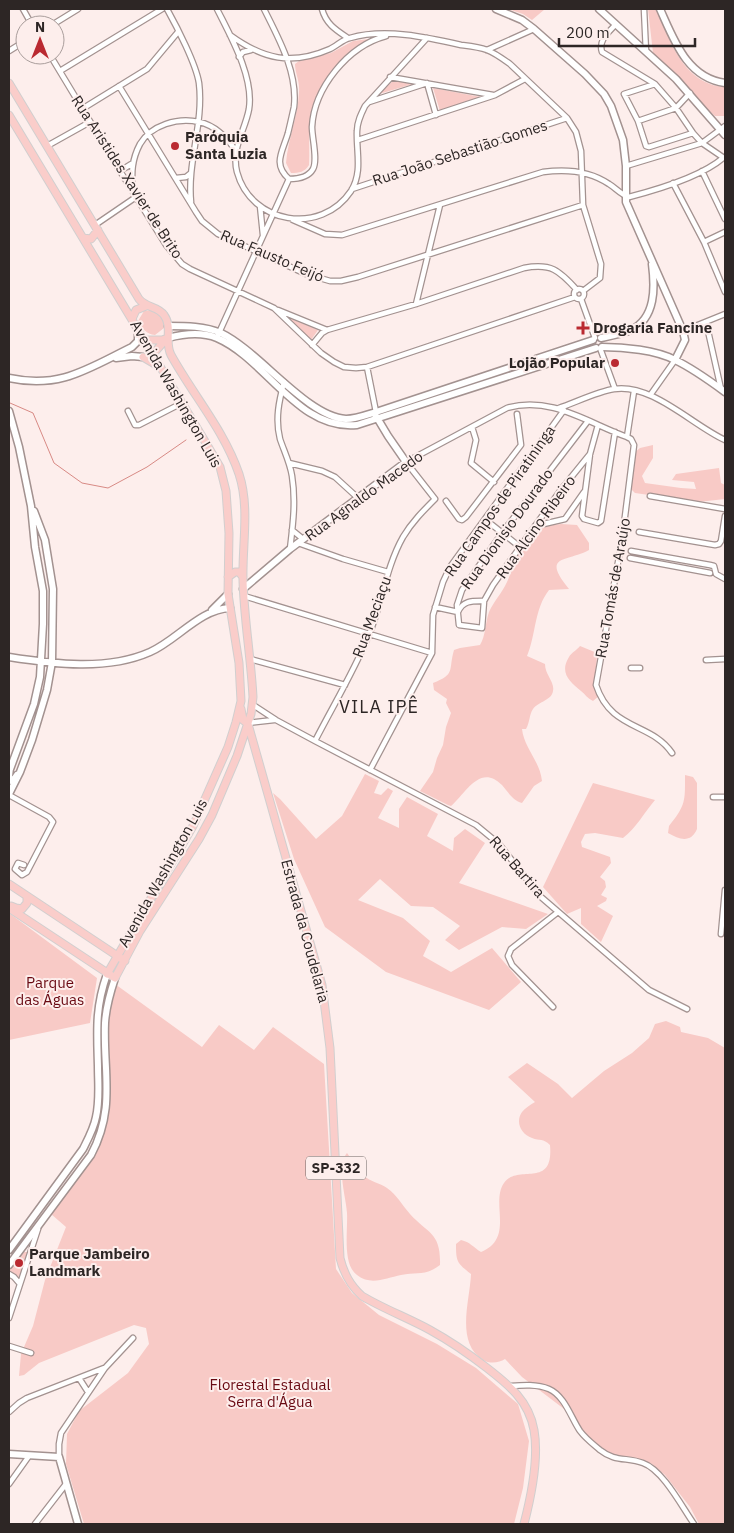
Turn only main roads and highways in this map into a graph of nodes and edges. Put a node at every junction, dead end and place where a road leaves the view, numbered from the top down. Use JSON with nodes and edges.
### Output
{"nodes":[{"id":1,"x":9,"y":83,"type":"edge"},
{"id":2,"x":9,"y":95,"type":"edge"},
{"id":3,"x":20,"y":102,"type":"junction"},
{"id":4,"x":9,"y":115,"type":"edge"},
{"id":5,"x":39,"y":134,"type":"junction"},
{"id":6,"x":25,"y":142,"type":"junction"},
{"id":7,"x":97,"y":227,"type":"junction"},
{"id":8,"x":83,"y":238,"type":"junction"},
{"id":9,"x":146,"y":306,"type":"junction"},
{"id":10,"x":132,"y":319,"type":"junction"},
{"id":11,"x":168,"y":338,"type":"junction"},
{"id":12,"x":145,"y":340,"type":"junction"},
{"id":13,"x":153,"y":354,"type":"junction"},
{"id":14,"x":143,"y":358,"type":"road end"},
{"id":15,"x":161,"y":367,"type":"junction"},
{"id":16,"x":228,"y":577,"type":"junction"},
{"id":17,"x":243,"y":577,"type":"junction"},
{"id":18,"x":241,"y":701,"type":"junction"},
{"id":19,"x":248,"y":723,"type":"junction"},
{"id":20,"x":242,"y":740,"type":"junction"},
{"id":21,"x":253,"y":745,"type":"junction"},
{"id":22,"x":9,"y":884,"type":"edge"},
{"id":23,"x":27,"y":896,"type":"junction"},
{"id":24,"x":9,"y":906,"type":"edge"},
{"id":25,"x":117,"y":956,"type":"junction"},
{"id":26,"x":125,"y":961,"type":"junction"},
{"id":27,"x":107,"y":974,"type":"junction"},
{"id":28,"x":524,"y":1524,"type":"edge"}],
"edges":[{"from":1,"to":3,"type":"main road"},
{"from":2,"to":3,"type":"main road","name":"Avenida Washington Luis"},
{"from":3,"to":5,"type":"main road","name":"Avenida Washington Luis"},
{"from":4,"to":6,"type":"main road","name":"Avenida Washington Luis"},
{"from":5,"to":6,"type":"main road"},
{"from":5,"to":7,"type":"main road","name":"Avenida Washington Luis"},
{"from":6,"to":8,"type":"main road","name":"Avenida Washington Luis"},
{"from":7,"to":8,"type":"main road"},
{"from":7,"to":9,"type":"main road","name":"Avenida Washington Luis"},
{"from":8,"to":10,"type":"main road","name":"Avenida Washington Luis"},
{"from":9,"to":10,"type":"main road"},
{"from":9,"to":11,"type":"main road","name":"Avenida Washington Luis"},
{"from":10,"to":12,"type":"main road","name":"Avenida Washington Luis"},
{"from":11,"to":12,"type":"main road"},
{"from":11,"to":13,"type":"main road"},
{"from":11,"to":17,"type":"main road","name":"Avenida Washington Luis"},
{"from":12,"to":13,"type":"main road","name":"Avenida Washington Luis"},
{"from":13,"to":15,"type":"main road","name":"Avenida Washington Luis"},
{"from":14,"to":15,"type":"main road"},
{"from":15,"to":16,"type":"main road","name":"Avenida Washington Luis"},
{"from":16,"to":17,"type":"main road"},
{"from":16,"to":18,"type":"main road","name":"Avenida Washington Luis"},
{"from":17,"to":19,"type":"main road","name":"Avenida Washington Luis"},
{"from":18,"to":19,"type":"main road","name":"Estrada da Coudelaria"},
{"from":18,"to":25,"type":"main road","name":"Avenida Washington Luis"},
{"from":19,"to":20,"type":"main road","name":"Avenida Washington Luis"},
{"from":19,"to":21,"type":"main road","name":"Estrada da Coudelaria","number":"SP-332"},
{"from":20,"to":21,"type":"main road"},
{"from":20,"to":26,"type":"main road","name":"Avenida Washington Luis"},
{"from":21,"to":28,"type":"main road","name":"Estrada da Coudelaria","number":"SP-332"},
{"from":22,"to":23,"type":"main road"},
{"from":23,"to":24,"type":"main road"},
{"from":23,"to":25,"type":"main road"},
{"from":24,"to":27,"type":"main road"},
{"from":25,"to":26,"type":"main road"},
{"from":25,"to":27,"type":"main road","name":"Avenida Washington Luis"},
{"from":26,"to":27,"type":"main road","name":"Avenida Washington Luis"}]}
